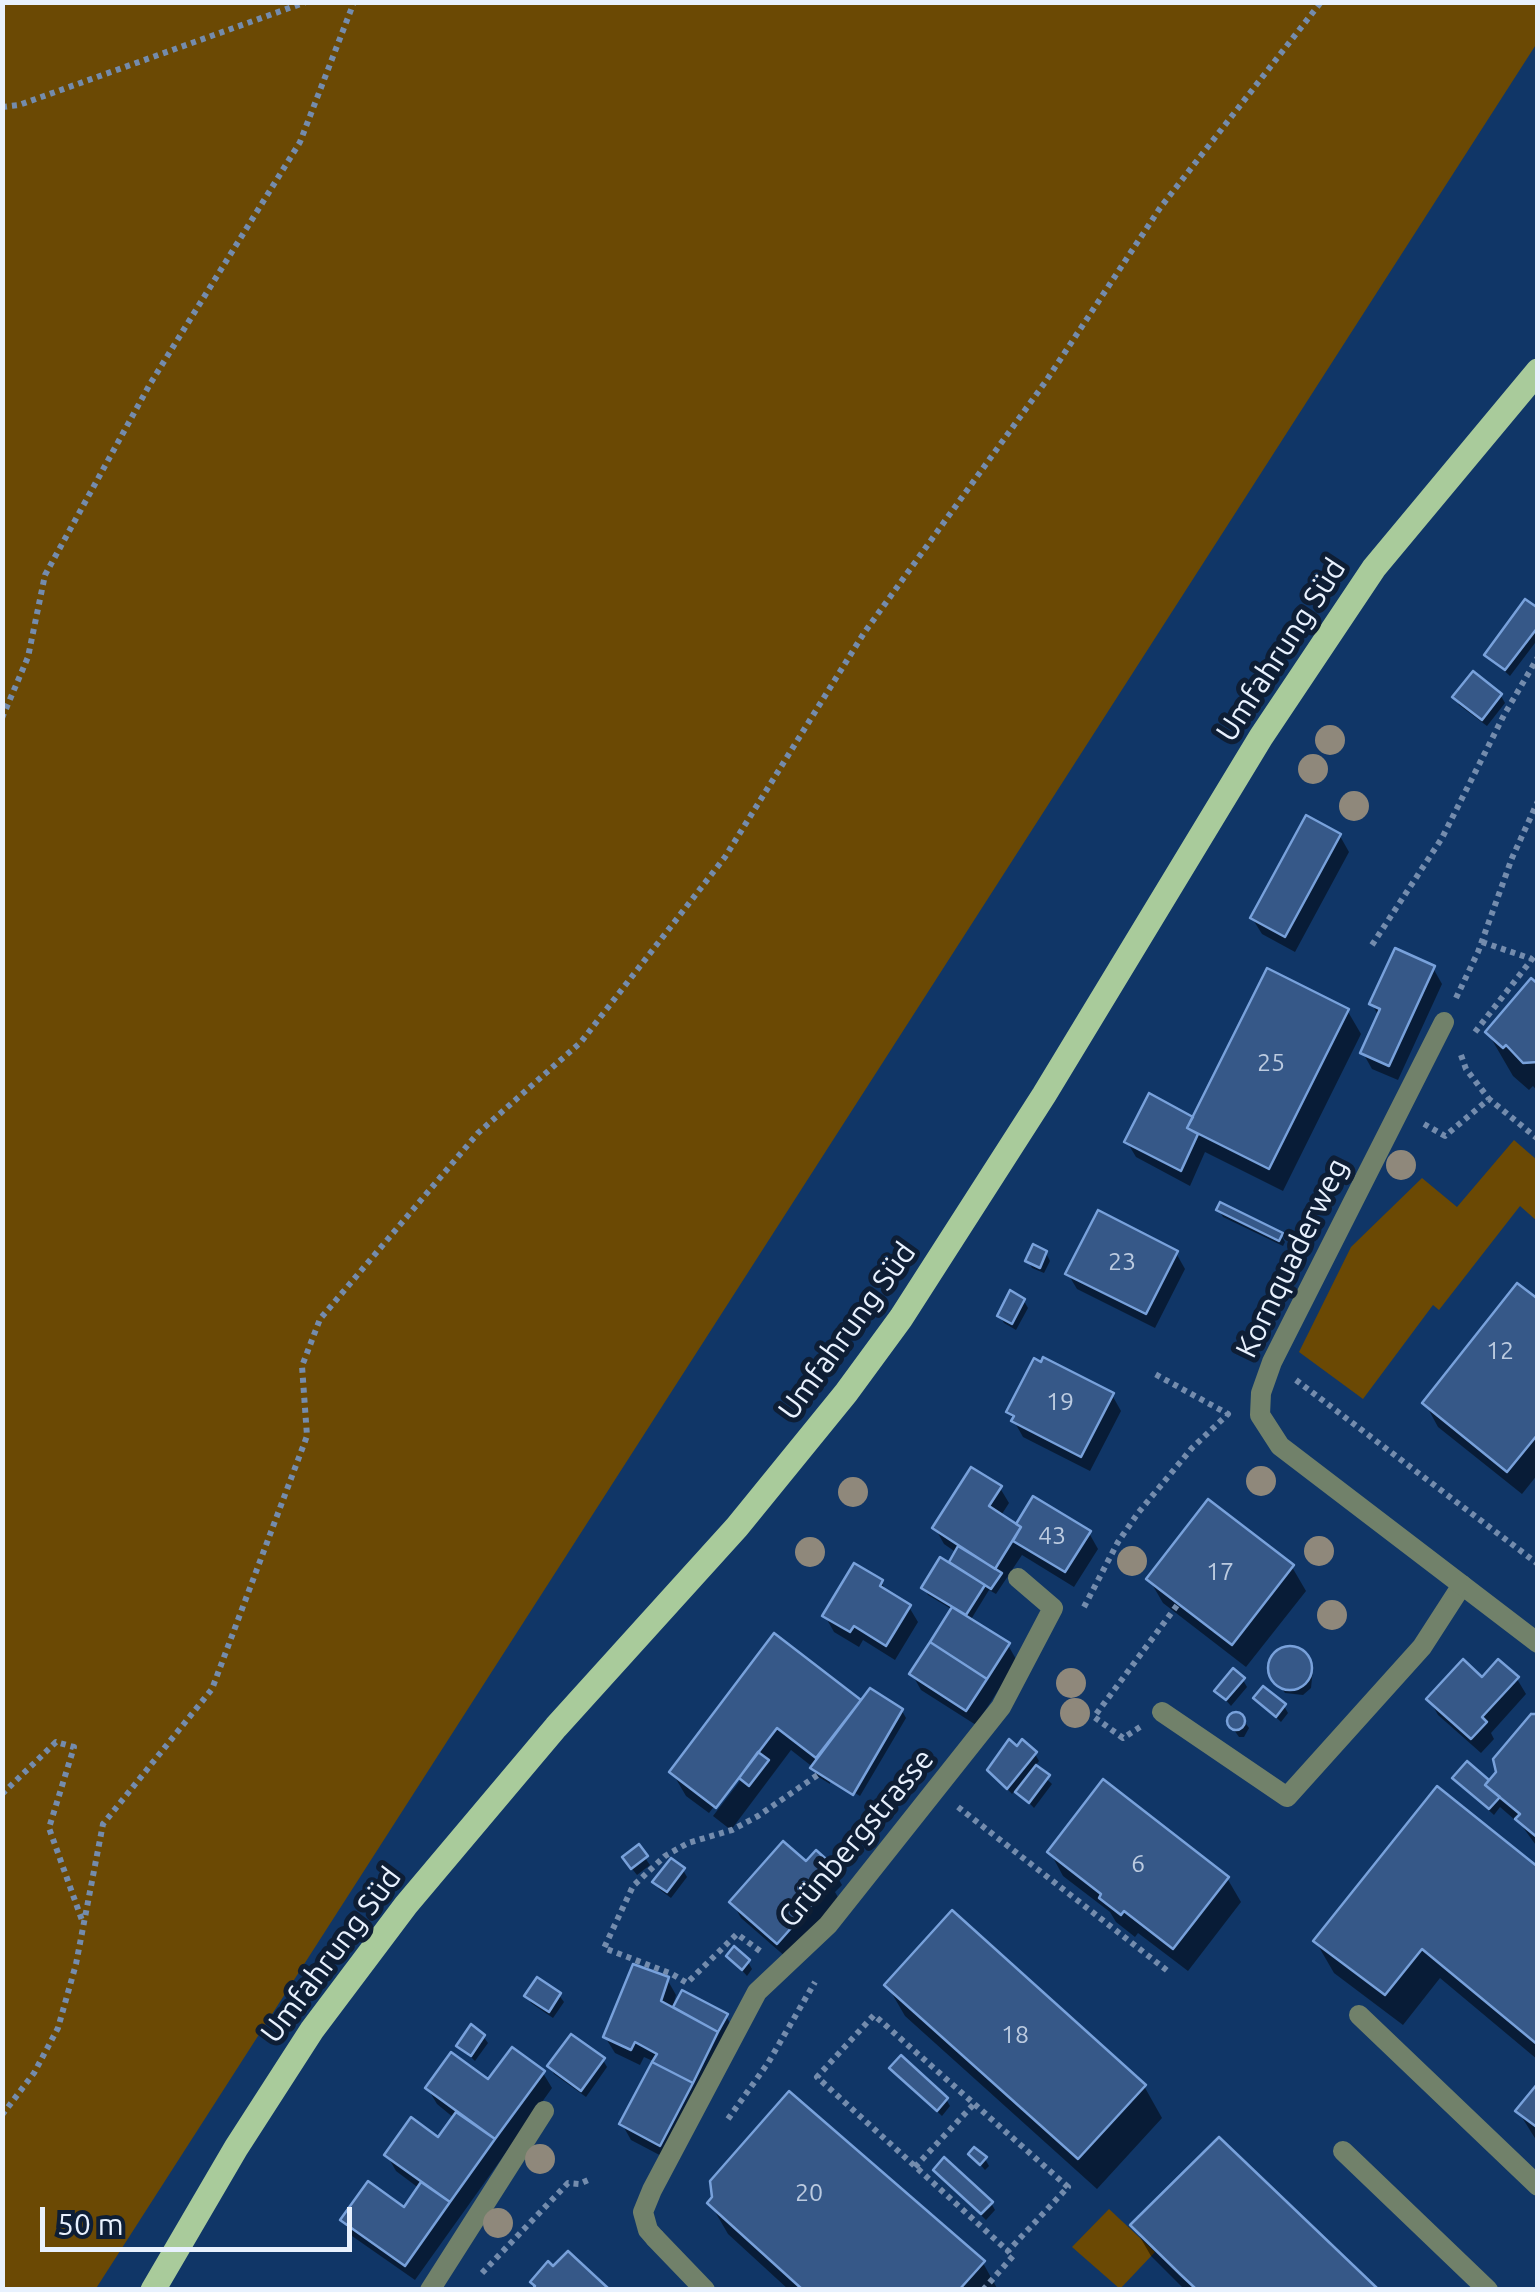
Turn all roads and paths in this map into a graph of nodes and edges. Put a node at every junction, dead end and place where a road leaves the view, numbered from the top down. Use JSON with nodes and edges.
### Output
{"nodes":[{"id":1,"x":306,"y":2,"type":"edge"},
{"id":2,"x":354,"y":2,"type":"edge"},
{"id":3,"x":1321,"y":2,"type":"edge"},
{"id":4,"x":2,"y":107,"type":"edge"},
{"id":5,"x":1538,"y":371,"type":"edge"},
{"id":6,"x":1538,"y":658,"type":"edge"},
{"id":7,"x":2,"y":718,"type":"edge"},
{"id":8,"x":1538,"y":801,"type":"edge"},
{"id":9,"x":1482,"y":942,"type":"junction"},
{"id":10,"x":1372,"y":945,"type":"dead end"},
{"id":11,"x":1534,"y":957,"type":"edge"},
{"id":12,"x":1444,"y":1022,"type":"joint"},
{"id":13,"x":1489,"y":1099,"type":"junction"},
{"id":14,"x":1399,"y":1111,"type":"junction"},
{"id":15,"x":1538,"y":1139,"type":"edge"},
{"id":16,"x":1153,"y":1372,"type":"dead end"},
{"id":17,"x":1289,"y":1375,"type":"dead end"},
{"id":18,"x":1228,"y":1414,"type":"dead end"},
{"id":19,"x":1538,"y":1564,"type":"edge"},
{"id":20,"x":1018,"y":1578,"type":"dead end"},
{"id":21,"x":1462,"y":1585,"type":"junction"},
{"id":22,"x":1178,"y":1604,"type":"dead end"},
{"id":23,"x":1538,"y":1643,"type":"edge"},
{"id":24,"x":1162,"y":1712,"type":"joint"},
{"id":25,"x":820,"y":1774,"type":"dead end"},
{"id":26,"x":2,"y":1794,"type":"edge"},
{"id":27,"x":961,"y":1809,"type":"dead end"},
{"id":28,"x":84,"y":1926,"type":"junction"},
{"id":29,"x":783,"y":1968,"type":"junction"},
{"id":30,"x":1169,"y":1972,"type":"dead end"},
{"id":31,"x":1359,"y":2015,"type":"dead end"},
{"id":32,"x":974,"y":2104,"type":"junction"},
{"id":33,"x":544,"y":2111,"type":"dead end"},
{"id":34,"x":2,"y":2115,"type":"edge"},
{"id":35,"x":1343,"y":2151,"type":"dead end"},
{"id":36,"x":915,"y":2166,"type":"junction"},
{"id":37,"x":588,"y":2180,"type":"dead end"},
{"id":38,"x":1538,"y":2186,"type":"edge"},
{"id":39,"x":1008,"y":2251,"type":"junction"},
{"id":40,"x":480,"y":2274,"type":"dead end"},
{"id":41,"x":153,"y":2290,"type":"edge"},
{"id":42,"x":430,"y":2290,"type":"edge"},
{"id":43,"x":705,"y":2290,"type":"edge"},
{"id":44,"x":983,"y":2290,"type":"edge"},
{"id":45,"x":1488,"y":2290,"type":"edge"}],
"edges":[{"from":1,"to":4,"type":"path"},
{"from":2,"to":7,"type":"path"},
{"from":3,"to":28,"type":"path"},
{"from":5,"to":41,"type":"main road","name":"Umfahrung Süd"},
{"from":6,"to":10,"type":"path"},
{"from":8,"to":9,"type":"path"},
{"from":9,"to":11,"type":"path"},
{"from":9,"to":12,"type":"path"},
{"from":11,"to":13,"type":"path"},
{"from":12,"to":14,"type":"street","name":"Kornquaderweg"},
{"from":13,"to":14,"type":"path"},
{"from":13,"to":15,"type":"path"},
{"from":14,"to":21,"type":"street","name":"Kornquaderweg"},
{"from":16,"to":18,"type":"path"},
{"from":17,"to":19,"type":"path"},
{"from":20,"to":29,"type":"street","name":"Grünbergstrasse"},
{"from":21,"to":23,"type":"street","name":"Kornquaderweg"},
{"from":21,"to":24,"type":"street"},
{"from":22,"to":24,"type":"path"},
{"from":25,"to":29,"type":"path"},
{"from":26,"to":28,"type":"path"},
{"from":27,"to":30,"type":"path"},
{"from":28,"to":34,"type":"path"},
{"from":29,"to":43,"type":"street","name":"Grünbergstrasse"},
{"from":31,"to":38,"type":"street"},
{"from":32,"to":36,"type":"path"},
{"from":32,"to":36,"type":"path"},
{"from":32,"to":39,"type":"path"},
{"from":33,"to":42,"type":"street"},
{"from":35,"to":45,"type":"street"},
{"from":36,"to":39,"type":"path"},
{"from":37,"to":40,"type":"path"},
{"from":39,"to":44,"type":"path"}]}
